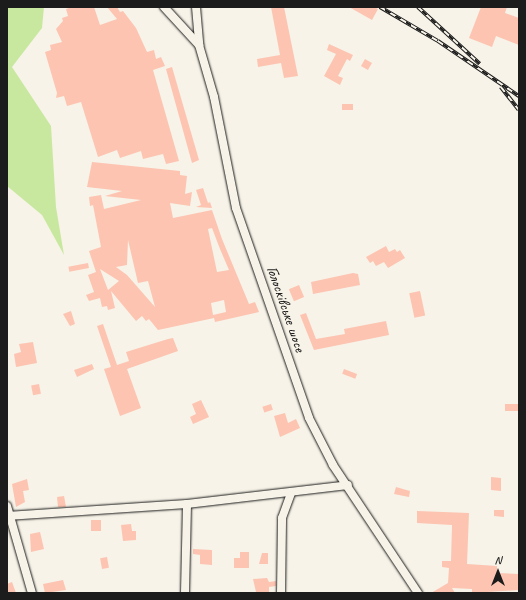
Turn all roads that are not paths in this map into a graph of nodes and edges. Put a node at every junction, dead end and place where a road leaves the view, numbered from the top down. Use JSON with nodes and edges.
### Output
{"nodes":[{"id":1,"x":164,"y":7,"type":"edge"},
{"id":2,"x":196,"y":7,"type":"edge"},
{"id":3,"x":199,"y":45,"type":"junction"},
{"id":4,"x":348,"y":485,"type":"junction"},
{"id":5,"x":290,"y":493,"type":"junction"},
{"id":6,"x":187,"y":504,"type":"junction"},
{"id":7,"x":7,"y":506,"type":"edge"},
{"id":8,"x":9,"y":515,"type":"edge"},
{"id":9,"x":32,"y":593,"type":"edge"},
{"id":10,"x":185,"y":593,"type":"edge"},
{"id":11,"x":281,"y":593,"type":"edge"},
{"id":12,"x":418,"y":593,"type":"edge"}],
"edges":[{"from":1,"to":3,"type":"street"},
{"from":2,"to":3,"type":"street","name":"Голосківське шосе"},
{"from":3,"to":4,"type":"street","name":"Голосківське шосе"},
{"from":4,"to":5,"type":"street"},
{"from":4,"to":12,"type":"street","name":"Голосківське шосе"},
{"from":5,"to":6,"type":"street"},
{"from":5,"to":11,"type":"street"},
{"from":6,"to":8,"type":"street"},
{"from":6,"to":10,"type":"street"},
{"from":7,"to":8,"type":"street"},
{"from":8,"to":9,"type":"street"}]}
